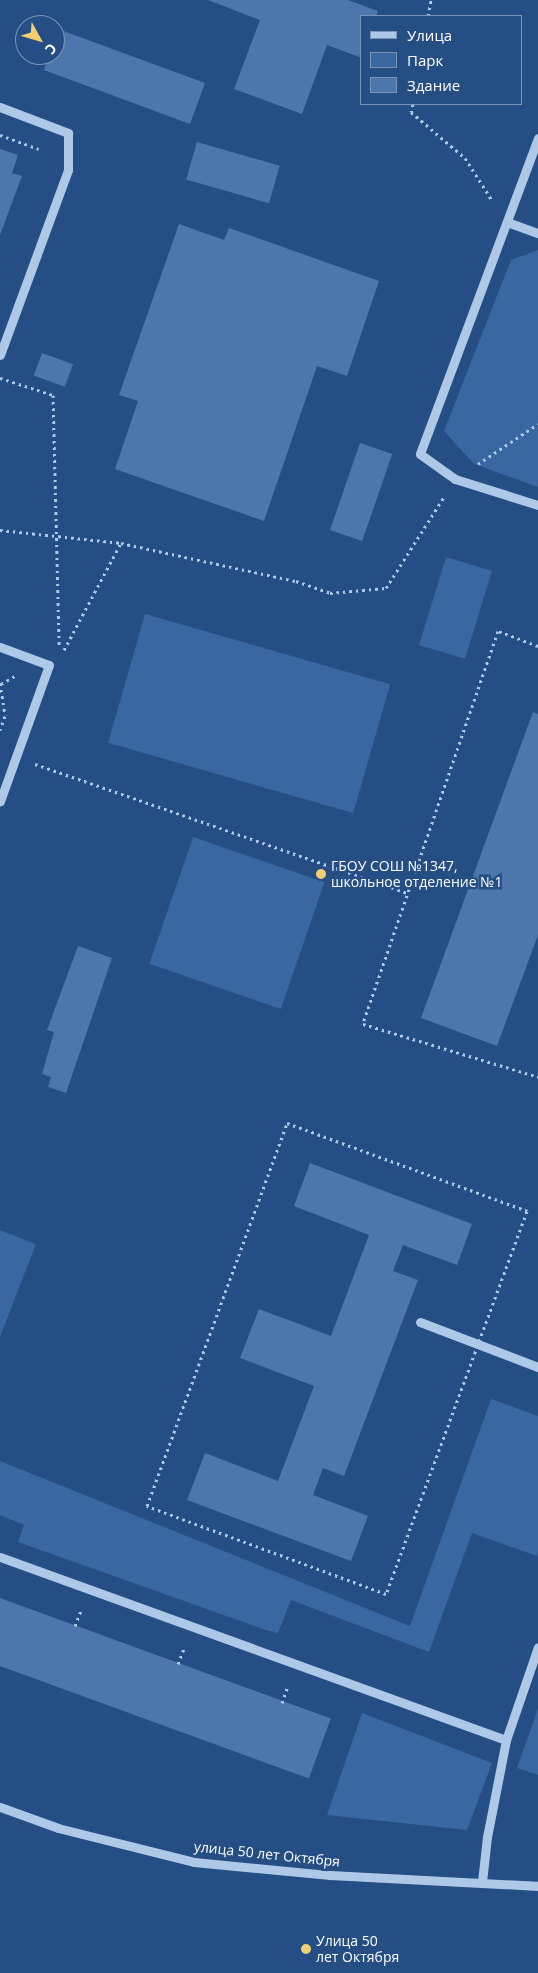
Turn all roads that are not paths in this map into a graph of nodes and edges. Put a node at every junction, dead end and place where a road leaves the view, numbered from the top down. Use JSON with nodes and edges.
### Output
{"nodes":[{"id":1,"x":0,"y":107,"type":"edge"},
{"id":2,"x":538,"y":138,"type":"edge"},
{"id":3,"x":507,"y":222,"type":"junction"},
{"id":4,"x":538,"y":233,"type":"edge"},
{"id":5,"x":0,"y":355,"type":"edge"},
{"id":6,"x":538,"y":505,"type":"edge"},
{"id":7,"x":0,"y":647,"type":"edge"},
{"id":8,"x":0,"y":801,"type":"edge"},
{"id":9,"x":420,"y":1322,"type":"dead end"},
{"id":10,"x":538,"y":1367,"type":"edge"},
{"id":11,"x":0,"y":1557,"type":"edge"},
{"id":12,"x":538,"y":1647,"type":"edge"},
{"id":13,"x":506,"y":1740,"type":"junction"},
{"id":14,"x":0,"y":1807,"type":"edge"},
{"id":15,"x":482,"y":1882,"type":"junction"},
{"id":16,"x":538,"y":1886,"type":"edge"}],
"edges":[{"from":1,"to":5,"type":"street"},
{"from":2,"to":3,"type":"street"},
{"from":3,"to":4,"type":"street"},
{"from":3,"to":6,"type":"street"},
{"from":7,"to":8,"type":"street"},
{"from":9,"to":10,"type":"street"},
{"from":11,"to":13,"type":"street"},
{"from":12,"to":13,"type":"street"},
{"from":13,"to":15,"type":"street"},
{"from":14,"to":15,"type":"street","name":"улица 50 лет Октября"},
{"from":15,"to":16,"type":"street","name":"улица 50 лет Октября"}]}
